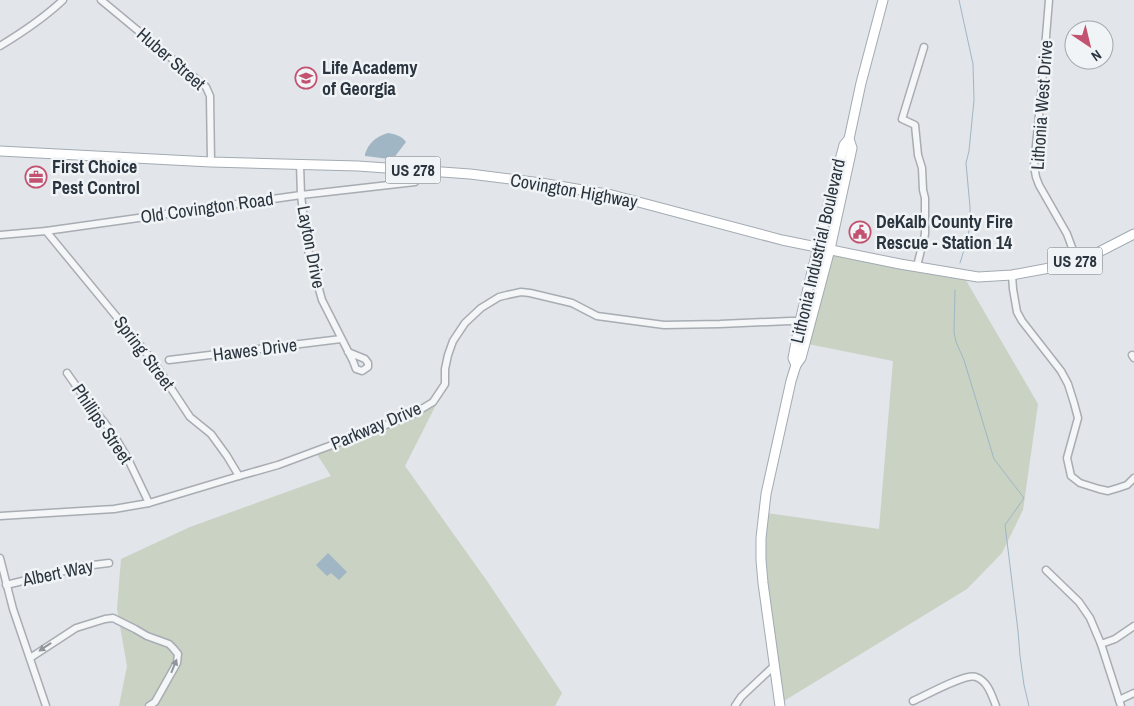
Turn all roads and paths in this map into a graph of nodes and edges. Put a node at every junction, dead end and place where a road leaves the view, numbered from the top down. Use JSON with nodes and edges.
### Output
{"nodes":[{"id":1,"x":63,"y":0,"type":"edge"},
{"id":2,"x":101,"y":0,"type":"edge"},
{"id":3,"x":883,"y":0,"type":"edge"},
{"id":4,"x":1049,"y":0,"type":"edge"},
{"id":5,"x":0,"y":46,"type":"edge"},
{"id":6,"x":924,"y":47,"type":"dead end"},
{"id":7,"x":849,"y":139,"type":"junction"},
{"id":8,"x":0,"y":151,"type":"edge"},
{"id":9,"x":211,"y":162,"type":"junction"},
{"id":10,"x":300,"y":164,"type":"junction"},
{"id":11,"x":415,"y":182,"type":"dead end"},
{"id":12,"x":301,"y":195,"type":"junction"},
{"id":13,"x":46,"y":230,"type":"junction"},
{"id":14,"x":1134,"y":234,"type":"edge"},
{"id":15,"x":0,"y":235,"type":"edge"},
{"id":16,"x":818,"y":247,"type":"junction"},
{"id":17,"x":830,"y":249,"type":"junction"},
{"id":18,"x":1076,"y":261,"type":"junction"},
{"id":19,"x":917,"y":266,"type":"junction"},
{"id":20,"x":1012,"y":275,"type":"junction"},
{"id":21,"x":800,"y":321,"type":"junction"},
{"id":22,"x":810,"y":324,"type":"junction"},
{"id":23,"x":341,"y":339,"type":"junction"},
{"id":24,"x":348,"y":352,"type":"dead end"},
{"id":25,"x":169,"y":360,"type":"dead end"},
{"id":26,"x":796,"y":366,"type":"junction"},
{"id":27,"x":67,"y":372,"type":"dead end"},
{"id":28,"x":238,"y":476,"type":"junction"},
{"id":29,"x":1134,"y":478,"type":"edge"},
{"id":30,"x":149,"y":503,"type":"junction"},
{"id":31,"x":0,"y":516,"type":"edge"},
{"id":32,"x":0,"y":558,"type":"edge"},
{"id":33,"x":110,"y":563,"type":"dead end"},
{"id":34,"x":1046,"y":570,"type":"dead end"},
{"id":35,"x":6,"y":585,"type":"junction"},
{"id":36,"x":1134,"y":626,"type":"edge"},
{"id":37,"x":1101,"y":644,"type":"junction"},
{"id":38,"x":30,"y":658,"type":"junction"},
{"id":39,"x":774,"y":666,"type":"junction"},
{"id":40,"x":1134,"y":693,"type":"edge"},
{"id":41,"x":913,"y":701,"type":"dead end"},
{"id":42,"x":1120,"y":703,"type":"edge"},
{"id":43,"x":46,"y":704,"type":"edge"},
{"id":44,"x":149,"y":706,"type":"edge"},
{"id":45,"x":735,"y":706,"type":"edge"},
{"id":46,"x":780,"y":706,"type":"edge"},
{"id":47,"x":996,"y":706,"type":"edge"}],
"edges":[{"from":1,"to":5,"type":"street"},
{"from":2,"to":9,"type":"street","name":"Huber Street"},
{"from":3,"to":7,"type":"main road","name":"Lithonia Industrial Boulevard"},
{"from":4,"to":18,"type":"street","name":"Lithonia West Drive"},
{"from":6,"to":19,"type":"street"},
{"from":7,"to":16,"type":"main road","name":"Lithonia Industrial Boulevard"},
{"from":7,"to":17,"type":"main road","name":"Lithonia Industrial Boulevard"},
{"from":8,"to":9,"type":"main road","name":"Covington Highway","number":"US 278"},
{"from":9,"to":10,"type":"main road","name":"Covington Highway","number":"US 278"},
{"from":10,"to":12,"type":"street","name":"Layton Drive"},
{"from":10,"to":16,"type":"main road","name":"Covington Highway","number":"US 278"},
{"from":11,"to":12,"type":"street","name":"Old Covington Road"},
{"from":12,"to":13,"type":"street","name":"Old Covington Road"},
{"from":12,"to":23,"type":"street","name":"Layton Drive"},
{"from":13,"to":15,"type":"street","name":"Old Covington Road"},
{"from":13,"to":28,"type":"street","name":"Spring Street"},
{"from":14,"to":18,"type":"main road","name":"Covington Highway","number":"US 278"},
{"from":16,"to":17,"type":"main road","name":"Covington Highway","number":"US 278"},
{"from":16,"to":21,"type":"main road","name":"Lithonia Industrial Boulevard"},
{"from":17,"to":19,"type":"main road","name":"Covington Highway","number":"US 278"},
{"from":17,"to":22,"type":"main road","name":"Lithonia Industrial Boulevard"},
{"from":18,"to":20,"type":"main road","name":"Covington Highway","number":"US 278"},
{"from":19,"to":20,"type":"main road","name":"Covington Highway","number":"US 278"},
{"from":20,"to":29,"type":"street"},
{"from":21,"to":22,"type":"street","name":"Parkway Drive"},
{"from":21,"to":26,"type":"main road","name":"Lithonia Industrial Boulevard"},
{"from":21,"to":28,"type":"street","name":"Parkway Drive"},
{"from":22,"to":26,"type":"main road","name":"Lithonia Industrial Boulevard"},
{"from":23,"to":24,"type":"street","name":"Layton Drive"},
{"from":23,"to":25,"type":"street","name":"Hawes Drive"},
{"from":26,"to":39,"type":"main road","name":"Lithonia Industrial Boulevard"},
{"from":27,"to":30,"type":"street","name":"Phillips Street"},
{"from":28,"to":30,"type":"street","name":"Parkway Drive"},
{"from":30,"to":31,"type":"street","name":"Parkway Drive"},
{"from":32,"to":35,"type":"street"},
{"from":33,"to":35,"type":"street","name":"Albert Way"},
{"from":34,"to":37,"type":"street"},
{"from":35,"to":38,"type":"street"},
{"from":36,"to":37,"type":"street"},
{"from":37,"to":42,"type":"street"},
{"from":38,"to":43,"type":"street"},
{"from":44,"to":38,"type":"street","one_way":true},
{"from":39,"to":45,"type":"street"},
{"from":39,"to":46,"type":"main road","name":"Lithonia Industrial Boulevard"},
{"from":40,"to":42,"type":"street"},
{"from":41,"to":47,"type":"street"}]}
